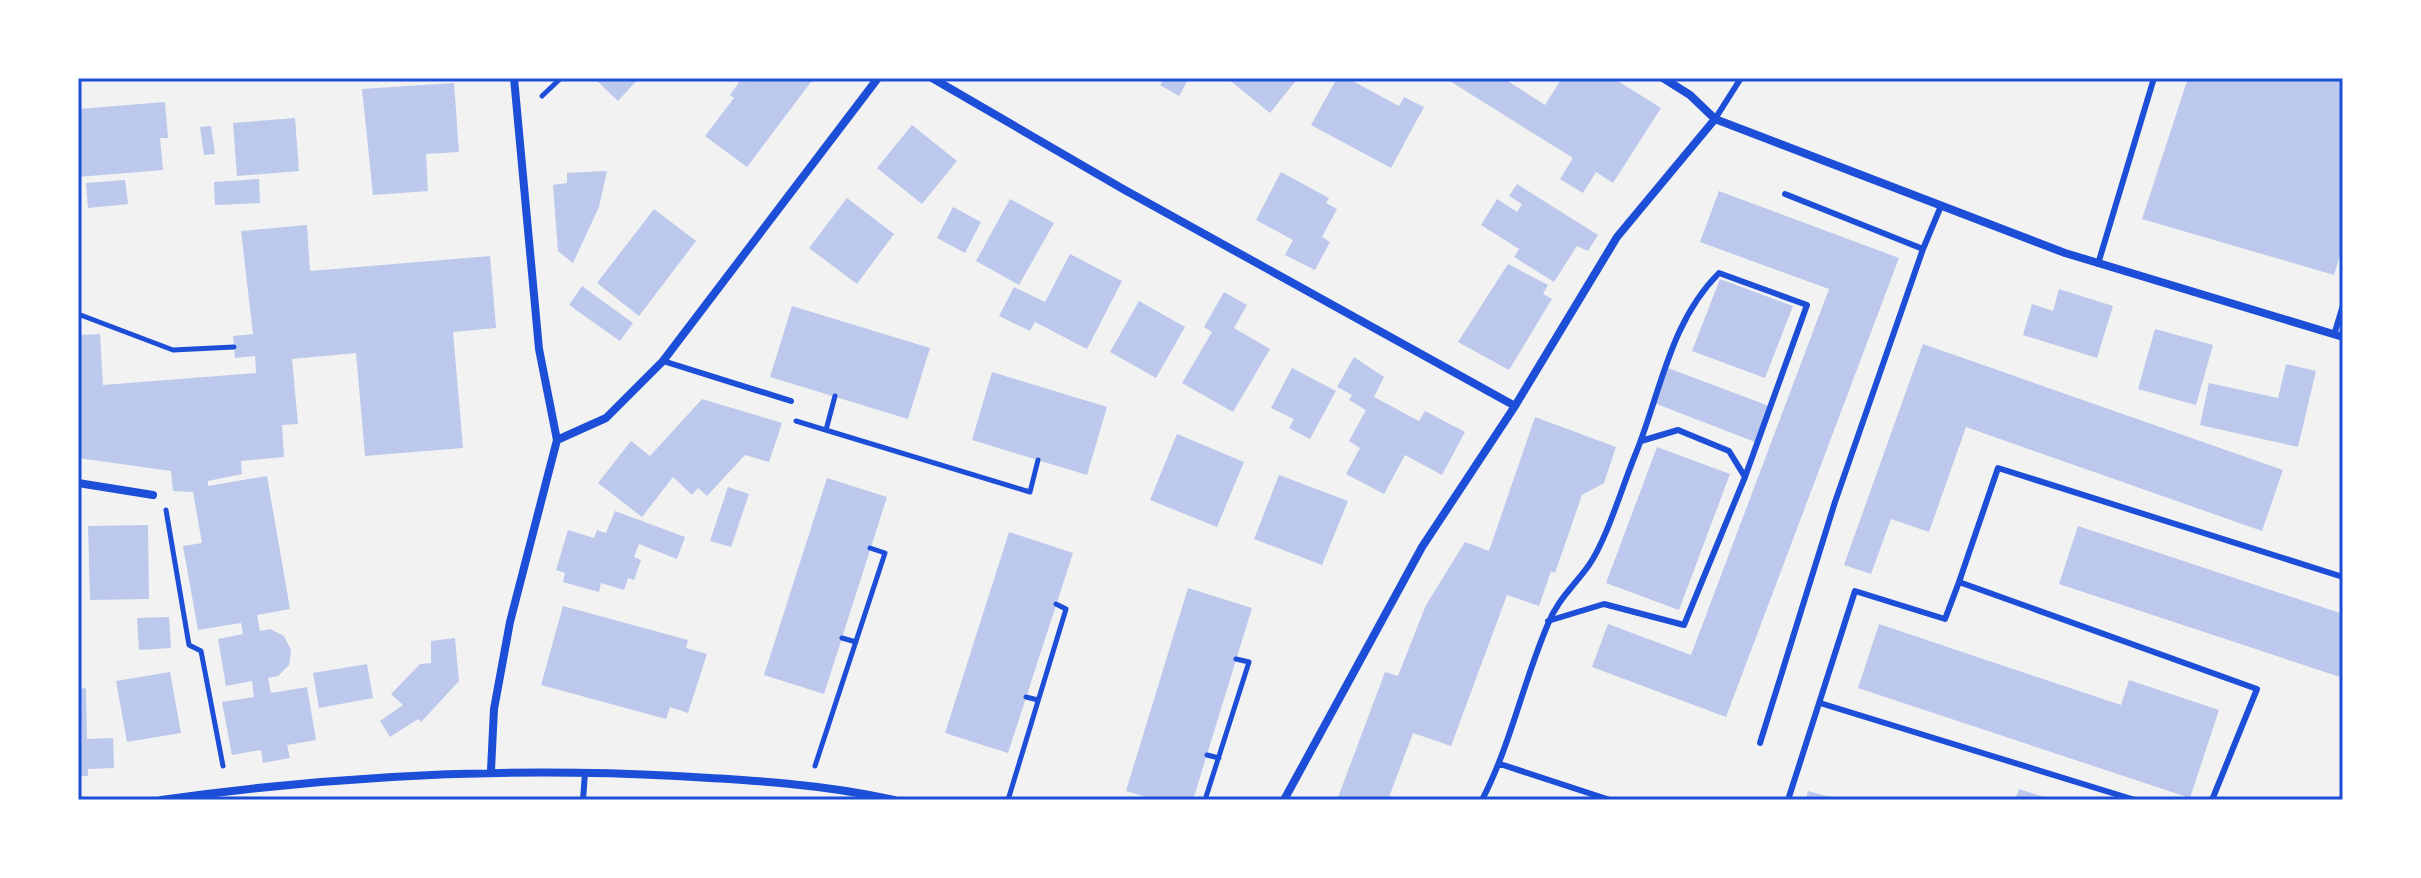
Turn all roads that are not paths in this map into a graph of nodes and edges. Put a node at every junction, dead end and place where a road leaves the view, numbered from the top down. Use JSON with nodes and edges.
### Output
{"nodes":[{"id":1,"x":514,"y":78,"type":"edge"},
{"id":2,"x":878,"y":78,"type":"edge"},
{"id":3,"x":932,"y":78,"type":"edge"},
{"id":4,"x":1663,"y":78,"type":"edge"},
{"id":5,"x":1741,"y":78,"type":"edge"},
{"id":6,"x":2154,"y":78,"type":"edge"},
{"id":7,"x":1715,"y":119,"type":"junction"},
{"id":8,"x":1785,"y":194,"type":"dead end"},
{"id":9,"x":1941,"y":206,"type":"junction"},
{"id":10,"x":1923,"y":249,"type":"junction"},
{"id":11,"x":2098,"y":264,"type":"junction"},
{"id":12,"x":2343,"y":305,"type":"edge"},
{"id":13,"x":2338,"y":336,"type":"edge"},
{"id":14,"x":663,"y":361,"type":"junction"},
{"id":15,"x":791,"y":401,"type":"dead end"},
{"id":16,"x":1515,"y":406,"type":"junction"},
{"id":17,"x":557,"y":440,"type":"junction"},
{"id":18,"x":1641,"y":441,"type":"junction"},
{"id":19,"x":1745,"y":477,"type":"junction"},
{"id":20,"x":78,"y":483,"type":"edge"},
{"id":21,"x":153,"y":495,"type":"road end"},
{"id":22,"x":2343,"y":577,"type":"edge"},
{"id":23,"x":1959,"y":582,"type":"junction"},
{"id":24,"x":1548,"y":621,"type":"junction"},
{"id":25,"x":1820,"y":703,"type":"junction"},
{"id":26,"x":1760,"y":743,"type":"dead end"},
{"id":27,"x":1500,"y":764,"type":"junction"},
{"id":28,"x":491,"y":770,"type":"junction"},
{"id":29,"x":585,"y":773,"type":"junction"},
{"id":30,"x":161,"y":800,"type":"edge"},
{"id":31,"x":583,"y":800,"type":"edge"},
{"id":32,"x":894,"y":800,"type":"edge"},
{"id":33,"x":1284,"y":800,"type":"edge"},
{"id":34,"x":1482,"y":800,"type":"edge"},
{"id":35,"x":1610,"y":800,"type":"edge"},
{"id":36,"x":1788,"y":800,"type":"edge"},
{"id":37,"x":2135,"y":800,"type":"edge"},
{"id":38,"x":2212,"y":800,"type":"edge"}],
"edges":[{"from":1,"to":17,"type":"street"},
{"from":2,"to":14,"type":"street"},
{"from":3,"to":16,"type":"street"},
{"from":4,"to":7,"type":"street"},
{"from":5,"to":7,"type":"lane"},
{"from":6,"to":11,"type":"lane"},
{"from":7,"to":9,"type":"street"},
{"from":7,"to":16,"type":"street"},
{"from":8,"to":10,"type":"lane"},
{"from":9,"to":10,"type":"lane"},
{"from":9,"to":11,"type":"street"},
{"from":10,"to":26,"type":"lane"},
{"from":11,"to":13,"type":"street"},
{"from":12,"to":13,"type":"lane"},
{"from":14,"to":15,"type":"lane"},
{"from":14,"to":17,"type":"street"},
{"from":16,"to":33,"type":"street"},
{"from":17,"to":28,"type":"street"},
{"from":18,"to":19,"type":"lane"},
{"from":18,"to":19,"type":"lane"},
{"from":18,"to":24,"type":"lane"},
{"from":19,"to":24,"type":"lane"},
{"from":20,"to":21,"type":"street"},
{"from":22,"to":23,"type":"lane"},
{"from":23,"to":25,"type":"lane"},
{"from":23,"to":38,"type":"lane"},
{"from":24,"to":27,"type":"lane"},
{"from":25,"to":36,"type":"lane"},
{"from":25,"to":37,"type":"lane"},
{"from":27,"to":34,"type":"lane"},
{"from":27,"to":35,"type":"lane"},
{"from":28,"to":29,"type":"street"},
{"from":28,"to":30,"type":"street"},
{"from":29,"to":31,"type":"lane"},
{"from":29,"to":32,"type":"street"}]}
